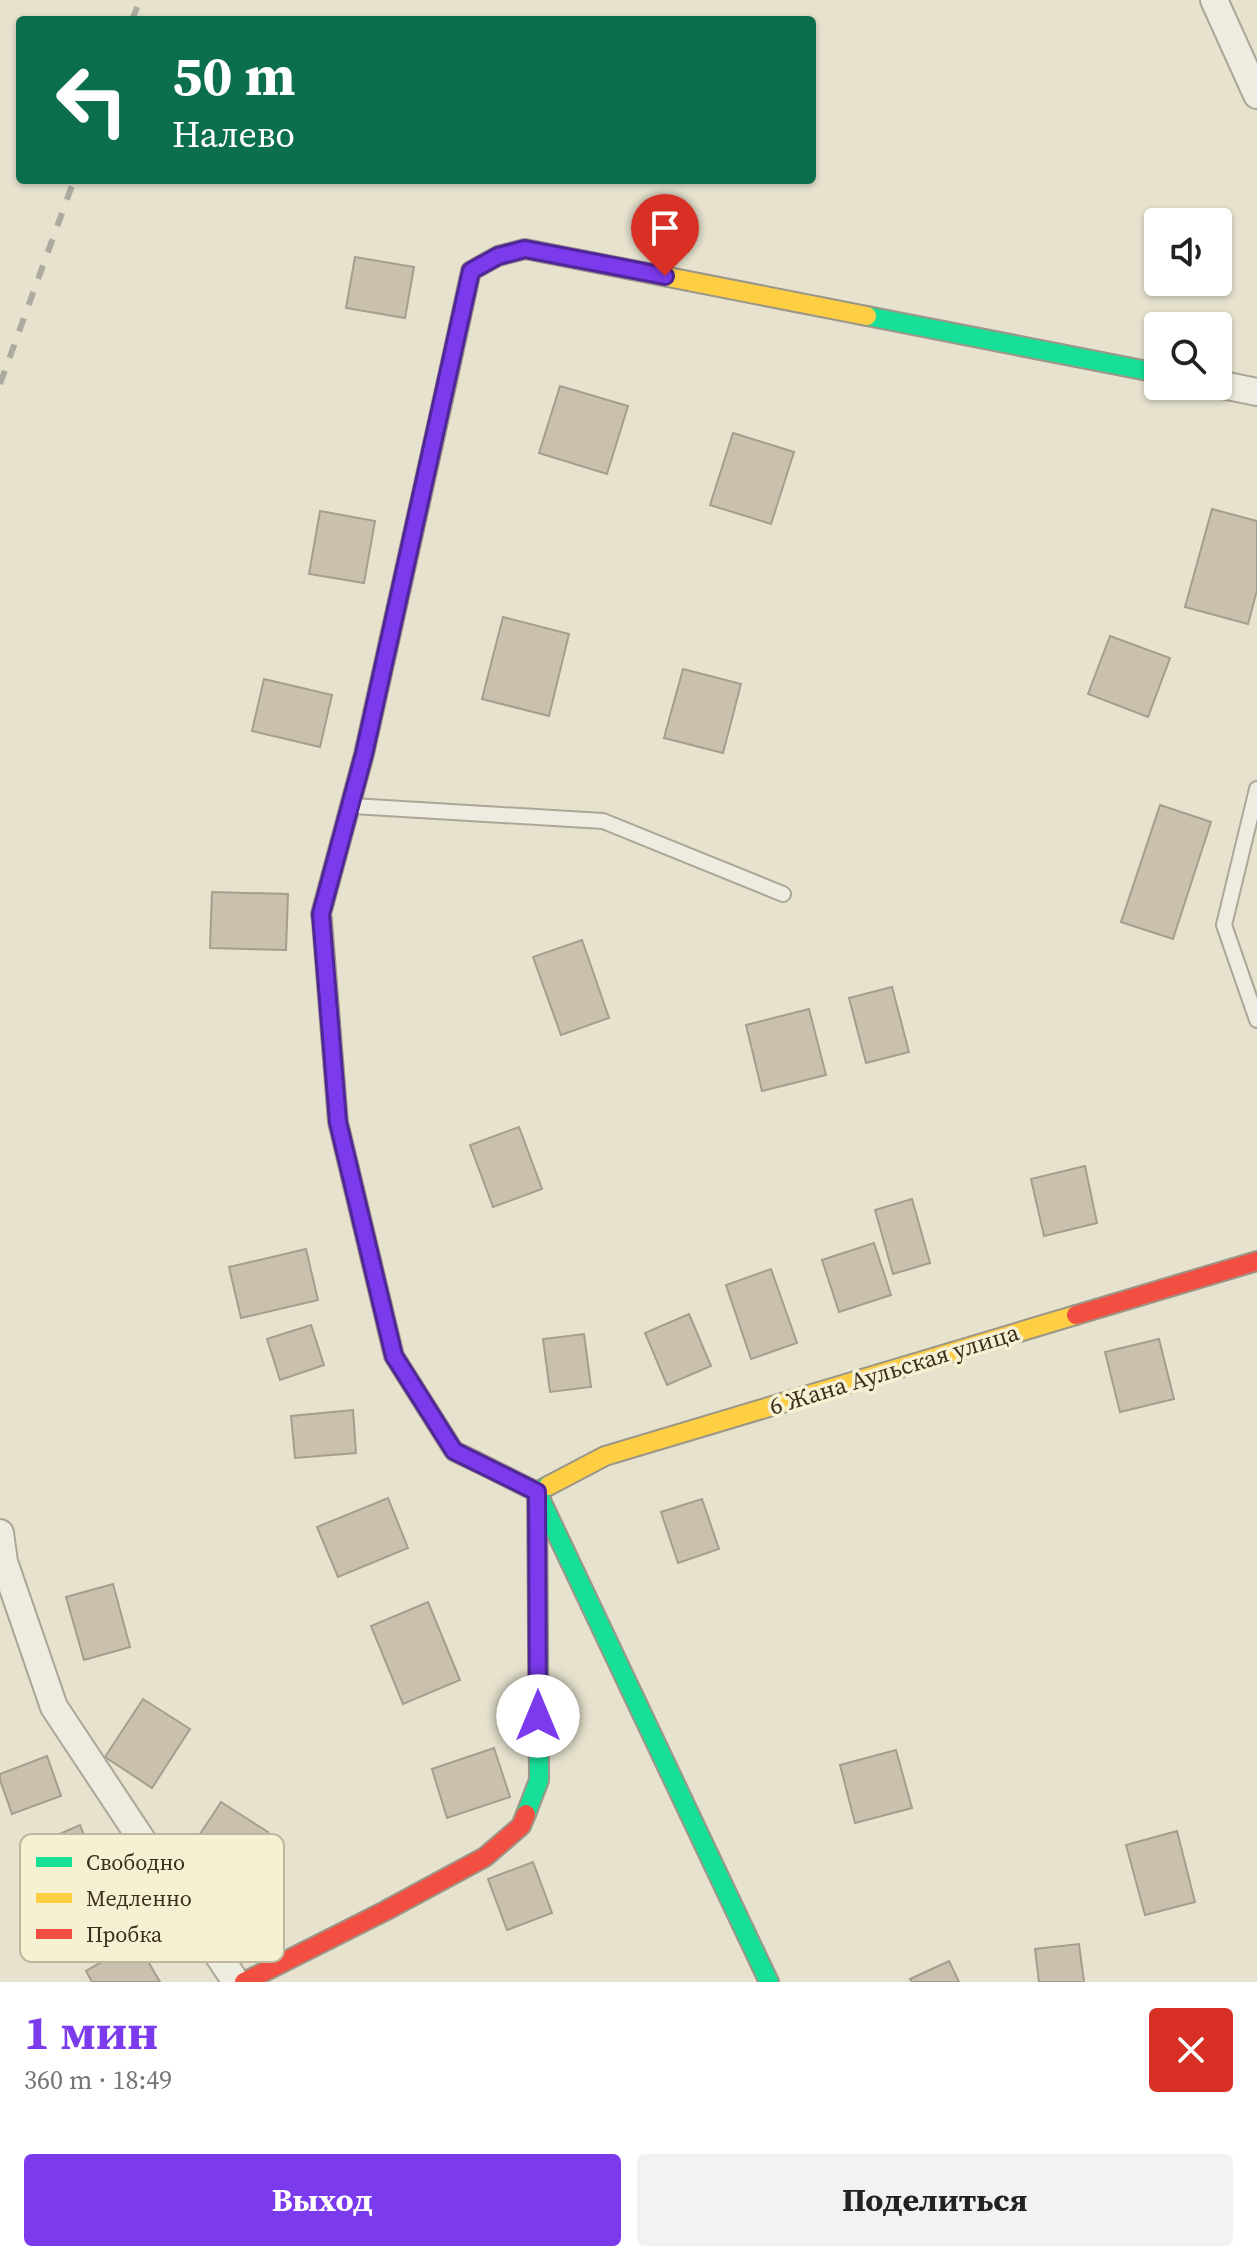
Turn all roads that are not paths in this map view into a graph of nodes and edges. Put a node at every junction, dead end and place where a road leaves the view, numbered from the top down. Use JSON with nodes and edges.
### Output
{"nodes":[{"id":1,"x":1214,"y":0,"type":"edge"},
{"id":2,"x":1257,"y":95,"type":"edge"},
{"id":3,"x":1144,"y":370,"type":"edge"},
{"id":4,"x":1232,"y":387,"type":"edge"},
{"id":5,"x":1257,"y":392,"type":"edge"},
{"id":6,"x":1257,"y":789,"type":"edge"},
{"id":7,"x":348,"y":806,"type":"junction"},
{"id":8,"x":783,"y":894,"type":"dead end"},
{"id":9,"x":1257,"y":1020,"type":"edge"},
{"id":10,"x":1257,"y":1261,"type":"edge"},
{"id":11,"x":537,"y":1492,"type":"junction"},
{"id":12,"x":0,"y":1533,"type":"edge"},
{"id":13,"x":138,"y":1834,"type":"edge"},
{"id":14,"x":223,"y":1962,"type":"edge"},
{"id":15,"x":284,"y":1962,"type":"edge"},
{"id":16,"x":284,"y":1962,"type":"edge"},
{"id":17,"x":236,"y":1982,"type":"edge"},
{"id":18,"x":244,"y":1982,"type":"edge"},
{"id":19,"x":769,"y":1982,"type":"edge"}],
"edges":[{"from":1,"to":2,"type":"street"},
{"from":3,"to":7,"type":"street"},
{"from":4,"to":5,"type":"street"},
{"from":6,"to":9,"type":"lane"},
{"from":7,"to":8,"type":"lane"},
{"from":7,"to":11,"type":"street"},
{"from":10,"to":11,"type":"street","name":"6 Жана Аульская улица"},
{"from":11,"to":16,"type":"street"},
{"from":11,"to":19,"type":"street"},
{"from":12,"to":13,"type":"street"},
{"from":14,"to":17,"type":"street"},
{"from":15,"to":18,"type":"street"}]}
